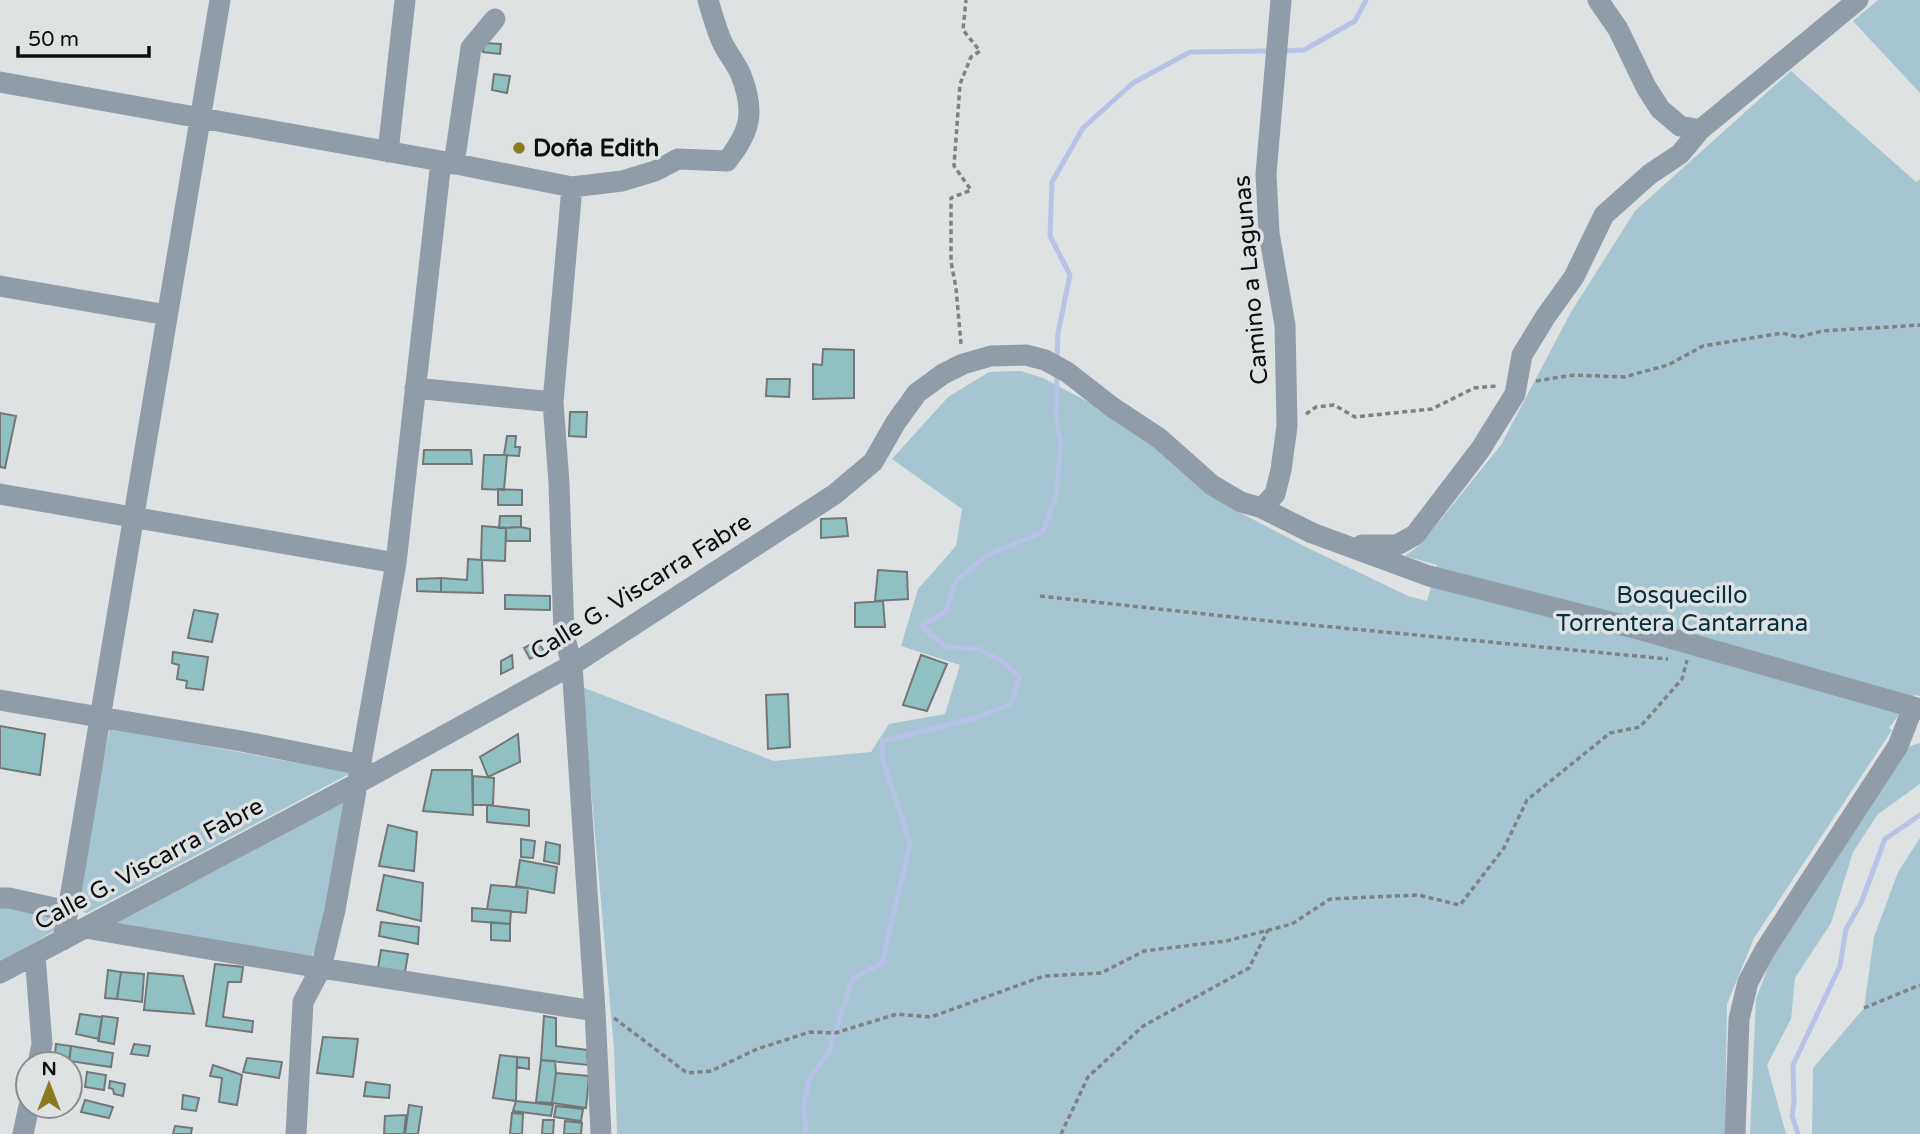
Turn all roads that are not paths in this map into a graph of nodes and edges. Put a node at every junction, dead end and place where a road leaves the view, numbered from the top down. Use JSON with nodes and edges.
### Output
{"nodes":[{"id":1,"x":220,"y":0,"type":"edge"},
{"id":2,"x":405,"y":0,"type":"edge"},
{"id":3,"x":708,"y":0,"type":"edge"},
{"id":4,"x":1281,"y":0,"type":"edge"},
{"id":5,"x":1598,"y":0,"type":"edge"},
{"id":6,"x":1858,"y":0,"type":"edge"},
{"id":7,"x":495,"y":19,"type":"dead end"},
{"id":8,"x":0,"y":82,"type":"edge"},
{"id":9,"x":200,"y":118,"type":"junction"},
{"id":10,"x":1700,"y":130,"type":"junction"},
{"id":11,"x":388,"y":152,"type":"junction"},
{"id":12,"x":447,"y":162,"type":"junction"},
{"id":13,"x":572,"y":187,"type":"junction"},
{"id":14,"x":0,"y":286,"type":"edge"},
{"id":15,"x":167,"y":315,"type":"junction"},
{"id":16,"x":415,"y":388,"type":"junction"},
{"id":17,"x":553,"y":402,"type":"junction"},
{"id":18,"x":0,"y":494,"type":"edge"},
{"id":19,"x":1262,"y":508,"type":"junction"},
{"id":20,"x":135,"y":517,"type":"junction"},
{"id":21,"x":1312,"y":533,"type":"junction"},
{"id":22,"x":396,"y":563,"type":"junction"},
{"id":23,"x":572,"y":664,"type":"junction"},
{"id":24,"x":0,"y":700,"type":"edge"},
{"id":25,"x":1917,"y":708,"type":"edge"},
{"id":26,"x":101,"y":716,"type":"junction"},
{"id":27,"x":361,"y":773,"type":"junction"},
{"id":28,"x":0,"y":898,"type":"edge"},
{"id":29,"x":68,"y":911,"type":"junction"},
{"id":30,"x":85,"y":928,"type":"junction"},
{"id":31,"x":63,"y":940,"type":"junction"},
{"id":32,"x":35,"y":955,"type":"junction"},
{"id":33,"x":321,"y":968,"type":"junction"},
{"id":34,"x":0,"y":973,"type":"edge"},
{"id":35,"x":595,"y":1011,"type":"junction"},
{"id":36,"x":41,"y":1050,"type":"edge"},
{"id":37,"x":296,"y":1134,"type":"edge"},
{"id":38,"x":601,"y":1134,"type":"edge"},
{"id":39,"x":1735,"y":1134,"type":"edge"}],
"edges":[{"from":1,"to":9,"type":"street"},
{"from":2,"to":11,"type":"street"},
{"from":3,"to":13,"type":"street"},
{"from":4,"to":19,"type":"street","name":"Camino a Lagunas"},
{"from":5,"to":10,"type":"street"},
{"from":6,"to":10,"type":"street"},
{"from":7,"to":12,"type":"street"},
{"from":8,"to":9,"type":"street"},
{"from":9,"to":11,"type":"street"},
{"from":9,"to":15,"type":"street"},
{"from":10,"to":21,"type":"street"},
{"from":11,"to":12,"type":"street"},
{"from":12,"to":13,"type":"street"},
{"from":12,"to":16,"type":"street"},
{"from":13,"to":17,"type":"street"},
{"from":14,"to":15,"type":"street"},
{"from":15,"to":20,"type":"street"},
{"from":16,"to":17,"type":"street"},
{"from":16,"to":22,"type":"street"},
{"from":17,"to":23,"type":"street"},
{"from":18,"to":20,"type":"street"},
{"from":19,"to":21,"type":"street","name":"Calle G. Viscarra Fabre"},
{"from":19,"to":23,"type":"street","name":"Calle G. Viscarra Fabre"},
{"from":20,"to":22,"type":"street"},
{"from":20,"to":26,"type":"street"},
{"from":21,"to":25,"type":"street"},
{"from":22,"to":27,"type":"street"},
{"from":23,"to":27,"type":"street","name":"Calle G. Viscarra Fabre"},
{"from":23,"to":35,"type":"street"},
{"from":24,"to":26,"type":"street"},
{"from":25,"to":39,"type":"street"},
{"from":26,"to":27,"type":"street"},
{"from":26,"to":29,"type":"street"},
{"from":27,"to":30,"type":"street","name":"Calle G. Viscarra Fabre"},
{"from":27,"to":33,"type":"street"},
{"from":28,"to":29,"type":"street"},
{"from":29,"to":31,"type":"street"},
{"from":30,"to":31,"type":"street","name":"Calle G. Viscarra Fabre"},
{"from":30,"to":33,"type":"street"},
{"from":31,"to":32,"type":"street","name":"Calle G. Viscarra Fabre"},
{"from":32,"to":34,"type":"street","name":"Calle G. Viscarra Fabre"},
{"from":32,"to":36,"type":"street"},
{"from":33,"to":35,"type":"street"},
{"from":33,"to":37,"type":"street"},
{"from":35,"to":38,"type":"street"}]}
